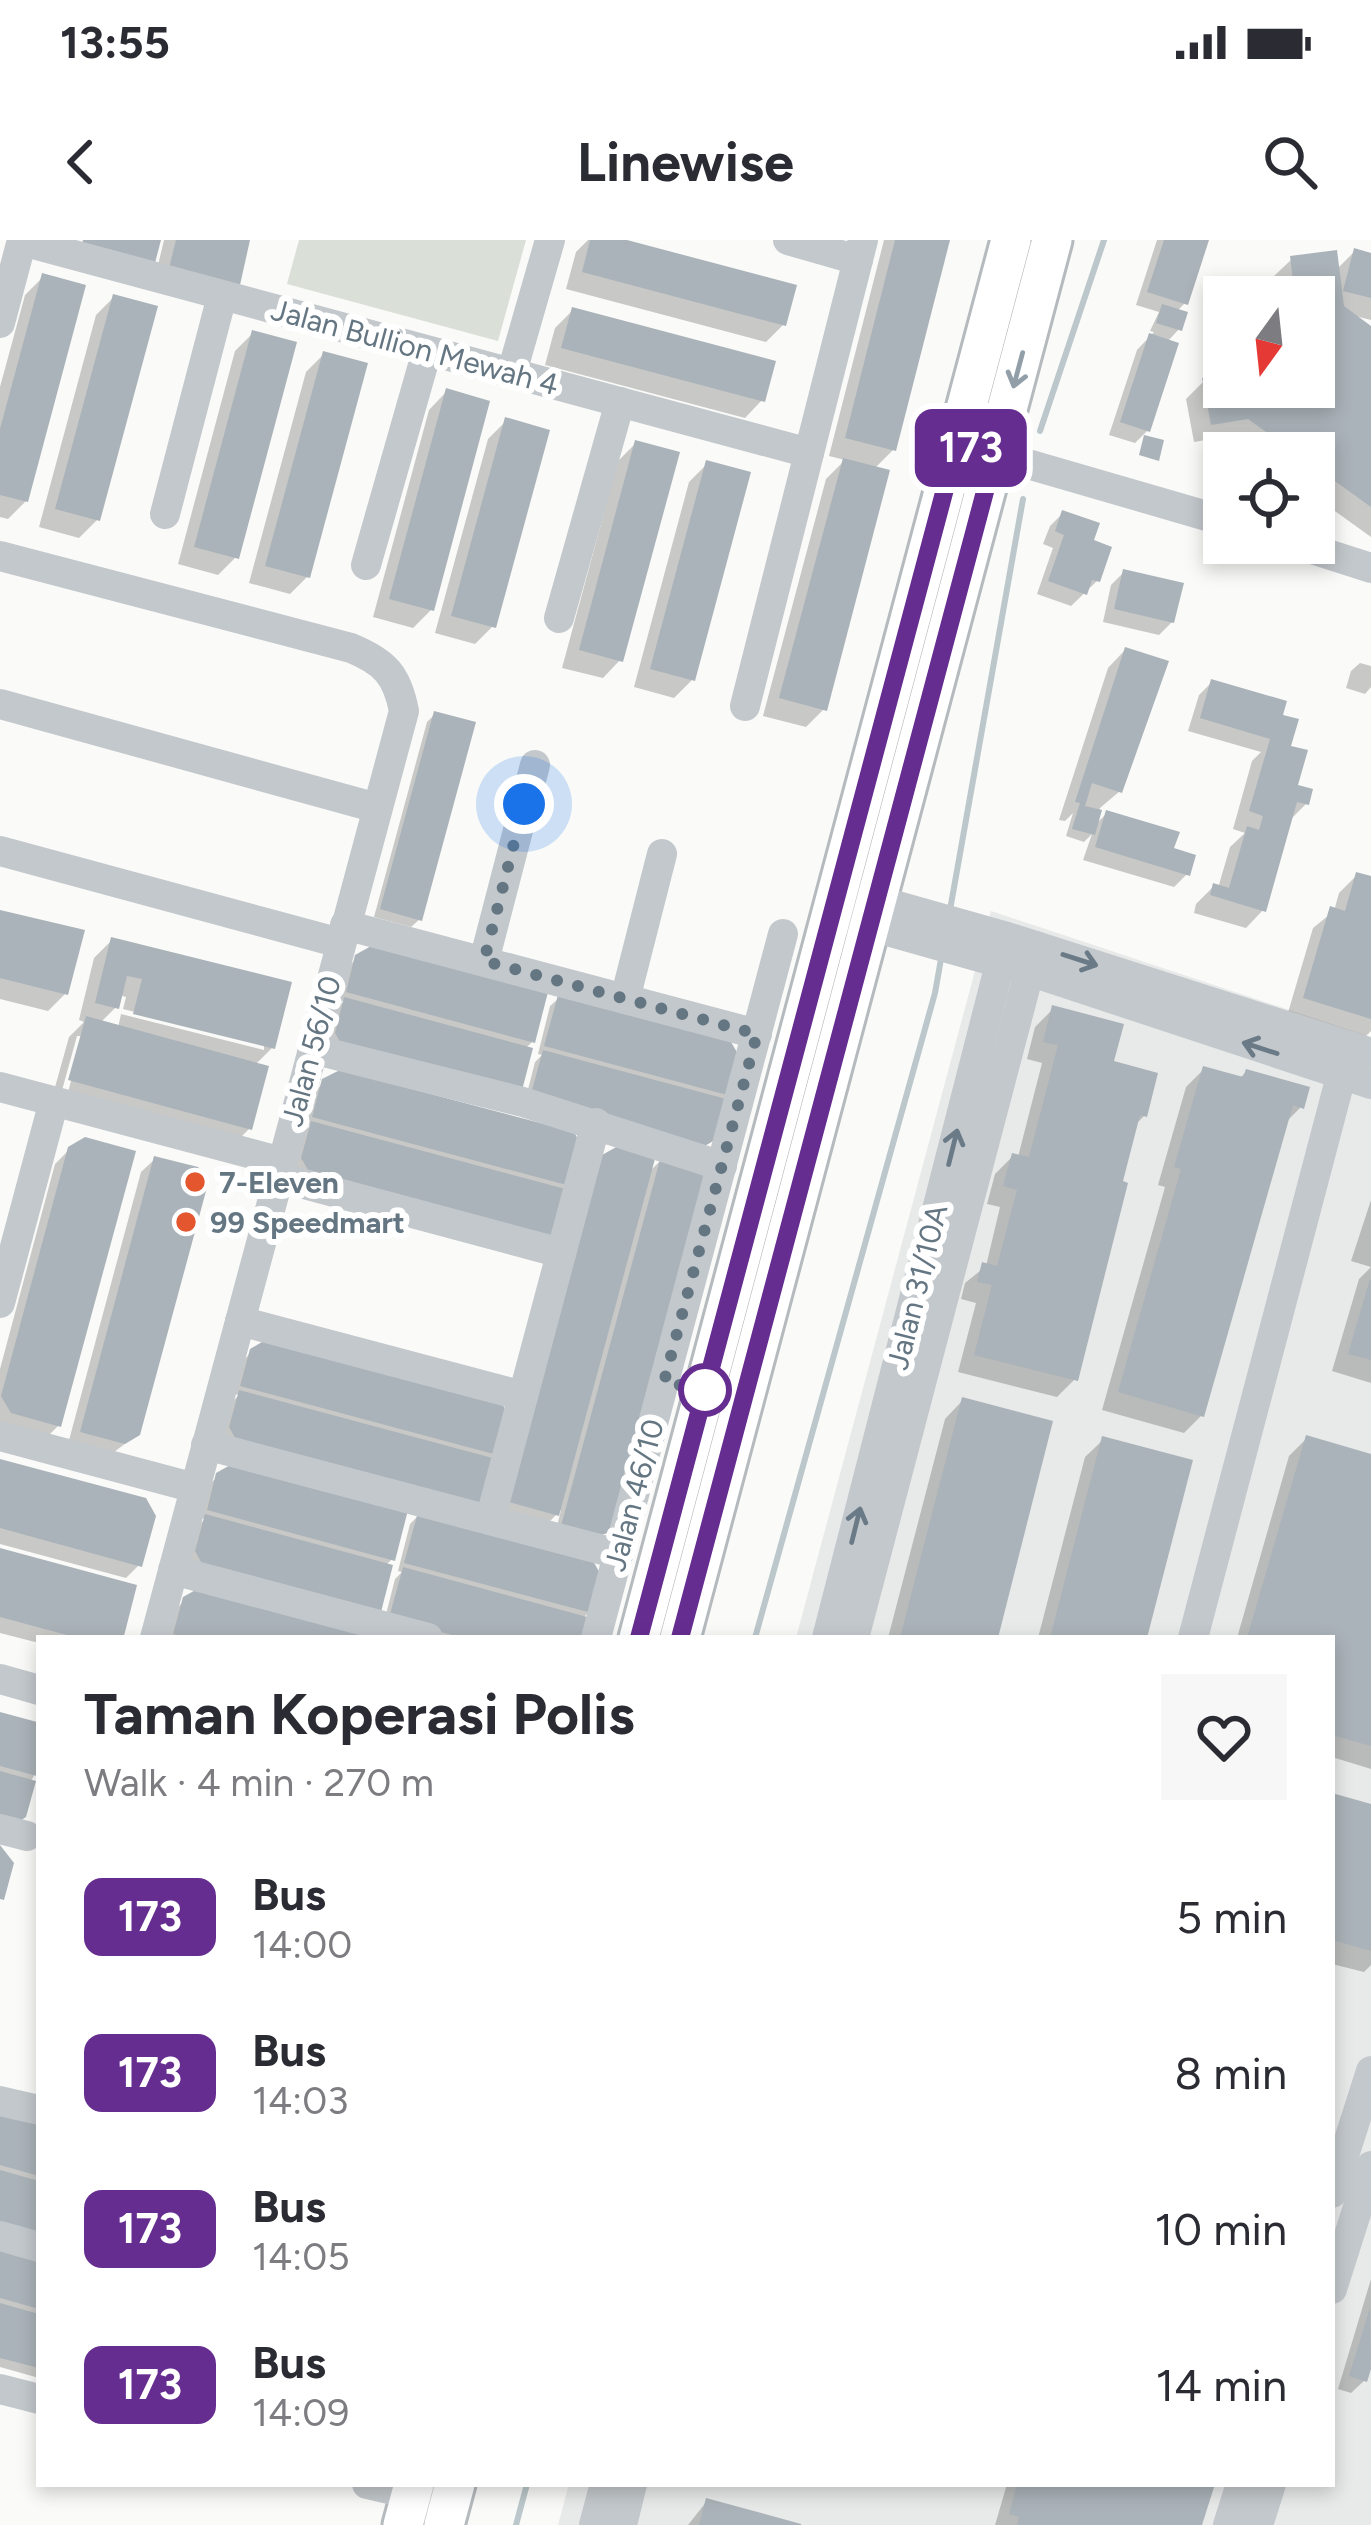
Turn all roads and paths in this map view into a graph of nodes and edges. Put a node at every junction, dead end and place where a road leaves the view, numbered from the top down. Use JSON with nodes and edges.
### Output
{"nodes":[{"id":1,"x":550,"y":240,"type":"edge"},
{"id":2,"x":788,"y":240,"type":"edge"},
{"id":3,"x":1011,"y":240,"type":"edge"},
{"id":4,"x":1052,"y":240,"type":"edge"},
{"id":5,"x":22,"y":241,"type":"edge"},
{"id":6,"x":861,"y":250,"type":"edge"},
{"id":7,"x":222,"y":296,"type":"junction"},
{"id":8,"x":0,"y":323,"type":"edge"},
{"id":9,"x":427,"y":351,"type":"junction"},
{"id":10,"x":512,"y":372,"type":"junction"},
{"id":11,"x":620,"y":402,"type":"junction"},
{"id":12,"x":957,"y":444,"type":"junction"},
{"id":13,"x":809,"y":453,"type":"junction"},
{"id":14,"x":995,"y":454,"type":"junction"},
{"id":15,"x":165,"y":514,"type":"dead end"},
{"id":16,"x":1203,"y":515,"type":"edge"},
{"id":17,"x":0,"y":556,"type":"edge"},
{"id":18,"x":1335,"y":556,"type":"edge"},
{"id":19,"x":366,"y":565,"type":"dead end"},
{"id":20,"x":1371,"y":568,"type":"edge"},
{"id":21,"x":559,"y":618,"type":"dead end"},
{"id":22,"x":0,"y":704,"type":"edge"},
{"id":23,"x":745,"y":706,"type":"dead end"},
{"id":24,"x":535,"y":765,"type":"dead end"},
{"id":25,"x":377,"y":808,"type":"junction"},
{"id":26,"x":0,"y":850,"type":"edge"},
{"id":27,"x":662,"y":854,"type":"dead end"},
{"id":28,"x":854,"y":907,"type":"junction"},
{"id":29,"x":342,"y":934,"type":"junction"},
{"id":30,"x":783,"y":934,"type":"dead end"},
{"id":31,"x":1018,"y":954,"type":"junction"},
{"id":32,"x":484,"y":961,"type":"junction"},
{"id":33,"x":625,"y":998,"type":"junction"},
{"id":34,"x":757,"y":1034,"type":"junction"},
{"id":35,"x":312,"y":1049,"type":"junction"},
{"id":36,"x":1358,"y":1064,"type":"edge"},
{"id":37,"x":0,"y":1087,"type":"edge"},
{"id":38,"x":54,"y":1101,"type":"junction"},
{"id":39,"x":596,"y":1123,"type":"junction"},
{"id":40,"x":722,"y":1166,"type":"junction"},
{"id":41,"x":280,"y":1170,"type":"junction"},
{"id":42,"x":561,"y":1253,"type":"junction"},
{"id":43,"x":0,"y":1303,"type":"edge"},
{"id":44,"x":240,"y":1321,"type":"junction"},
{"id":45,"x":524,"y":1396,"type":"junction"},
{"id":46,"x":0,"y":1436,"type":"edge"},
{"id":47,"x":206,"y":1445,"type":"junction"},
{"id":48,"x":195,"y":1488,"type":"junction"},
{"id":49,"x":490,"y":1520,"type":"junction"},
{"id":50,"x":618,"y":1554,"type":"junction"},
{"id":51,"x":173,"y":1570,"type":"junction"},
{"id":52,"x":156,"y":1635,"type":"edge"},
{"id":53,"x":417,"y":1635,"type":"edge"},
{"id":54,"x":597,"y":1635,"type":"edge"},
{"id":55,"x":640,"y":1635,"type":"edge"},
{"id":56,"x":681,"y":1635,"type":"edge"},
{"id":57,"x":828,"y":1635,"type":"edge"},
{"id":58,"x":855,"y":1635,"type":"edge"},
{"id":59,"x":1194,"y":1635,"type":"edge"},
{"id":60,"x":0,"y":1679,"type":"edge"},
{"id":61,"x":36,"y":1689,"type":"edge"},
{"id":62,"x":1371,"y":2071,"type":"edge"},
{"id":63,"x":0,"y":2101,"type":"edge"},
{"id":64,"x":36,"y":2109,"type":"edge"},
{"id":65,"x":1371,"y":2166,"type":"edge"},
{"id":66,"x":1335,"y":2184,"type":"edge"},
{"id":67,"x":0,"y":2236,"type":"edge"},
{"id":68,"x":36,"y":2245,"type":"edge"},
{"id":69,"x":1335,"y":2280,"type":"edge"},
{"id":70,"x":0,"y":2389,"type":"edge"},
{"id":71,"x":36,"y":2398,"type":"edge"},
{"id":72,"x":379,"y":2487,"type":"edge"},
{"id":73,"x":604,"y":2487,"type":"edge"},
{"id":74,"x":631,"y":2487,"type":"edge"},
{"id":75,"x":1240,"y":2487,"type":"edge"},
{"id":76,"x":1270,"y":2487,"type":"edge"},
{"id":77,"x":430,"y":2502,"type":"edge"},
{"id":78,"x":594,"y":2525,"type":"edge"},
{"id":79,"x":622,"y":2525,"type":"edge"},
{"id":80,"x":1228,"y":2525,"type":"edge"},
{"id":81,"x":1258,"y":2525,"type":"edge"}],
"edges":[{"from":1,"to":10,"type":"street"},
{"from":2,"to":6,"type":"street"},
{"from":3,"to":12,"type":"main road","name":"Jalan 46/10"},
{"from":4,"to":14,"type":"main road","name":"Jalan 46/10","one_way":true},
{"from":5,"to":7,"type":"street","name":"Jalan Bullion Mewah 4"},
{"from":5,"to":8,"type":"street"},
{"from":6,"to":13,"type":"street"},
{"from":7,"to":9,"type":"street","name":"Jalan Bullion Mewah 4"},
{"from":7,"to":15,"type":"street"},
{"from":9,"to":10,"type":"street","name":"Jalan Bullion Mewah 4"},
{"from":9,"to":19,"type":"street"},
{"from":10,"to":11,"type":"street","name":"Jalan Bullion Mewah 4"},
{"from":11,"to":13,"type":"street","name":"Jalan Bullion Mewah 4"},
{"from":11,"to":21,"type":"street"},
{"from":12,"to":14,"type":"street"},
{"from":12,"to":28,"type":"main road","name":"Jalan 46/10"},
{"from":13,"to":23,"type":"street"},
{"from":14,"to":16,"type":"street"},
{"from":14,"to":28,"type":"main road","name":"Jalan 46/10"},
{"from":17,"to":25,"type":"street","name":"Jalan 56/10"},
{"from":18,"to":20,"type":"street"},
{"from":22,"to":25,"type":"street"},
{"from":24,"to":32,"type":"street"},
{"from":25,"to":29,"type":"street","name":"Jalan 56/10"},
{"from":26,"to":29,"type":"street"},
{"from":27,"to":33,"type":"street"},
{"from":28,"to":31,"type":"street"},
{"from":28,"to":55,"type":"main road","name":"Jalan 46/10"},
{"from":28,"to":56,"type":"main road","name":"Jalan 46/10"},
{"from":29,"to":32,"type":"street"},
{"from":29,"to":35,"type":"street","name":"Jalan 56/10"},
{"from":30,"to":34,"type":"street","name":"Jalan 46/10"},
{"from":31,"to":36,"type":"street"},
{"from":57,"to":31,"type":"street","name":"Jalan 31/10A","one_way":true},
{"from":31,"to":58,"type":"street","name":"Jalan 31/10A"},
{"from":32,"to":33,"type":"street"},
{"from":33,"to":34,"type":"street"},
{"from":34,"to":40,"type":"street","name":"Jalan 46/10"},
{"from":35,"to":39,"type":"street"},
{"from":35,"to":41,"type":"street","name":"Jalan 56/10"},
{"from":36,"to":59,"type":"street"},
{"from":37,"to":38,"type":"street"},
{"from":38,"to":41,"type":"street"},
{"from":38,"to":43,"type":"street"},
{"from":39,"to":40,"type":"street"},
{"from":39,"to":42,"type":"street"},
{"from":40,"to":50,"type":"street","name":"Jalan 46/10"},
{"from":41,"to":42,"type":"street"},
{"from":41,"to":44,"type":"street","name":"Jalan 56/10"},
{"from":42,"to":45,"type":"street"},
{"from":44,"to":45,"type":"street"},
{"from":44,"to":47,"type":"street","name":"Jalan 56/10"},
{"from":45,"to":49,"type":"street"},
{"from":46,"to":48,"type":"street"},
{"from":47,"to":48,"type":"street","name":"Jalan 56/10"},
{"from":47,"to":49,"type":"street"},
{"from":48,"to":51,"type":"street","name":"Jalan 56/10"},
{"from":49,"to":50,"type":"street"},
{"from":50,"to":54,"type":"street","name":"Jalan 46/10"},
{"from":51,"to":52,"type":"street","name":"Jalan 56/10"},
{"from":51,"to":53,"type":"street"},
{"from":60,"to":61,"type":"street"},
{"from":62,"to":66,"type":"street"},
{"from":63,"to":64,"type":"street"},
{"from":65,"to":69,"type":"street"},
{"from":67,"to":68,"type":"street"},
{"from":70,"to":71,"type":"street"},
{"from":72,"to":77,"type":"street"},
{"from":73,"to":78,"type":"street"},
{"from":74,"to":79,"type":"street"},
{"from":75,"to":80,"type":"street"},
{"from":76,"to":81,"type":"street"}]}
